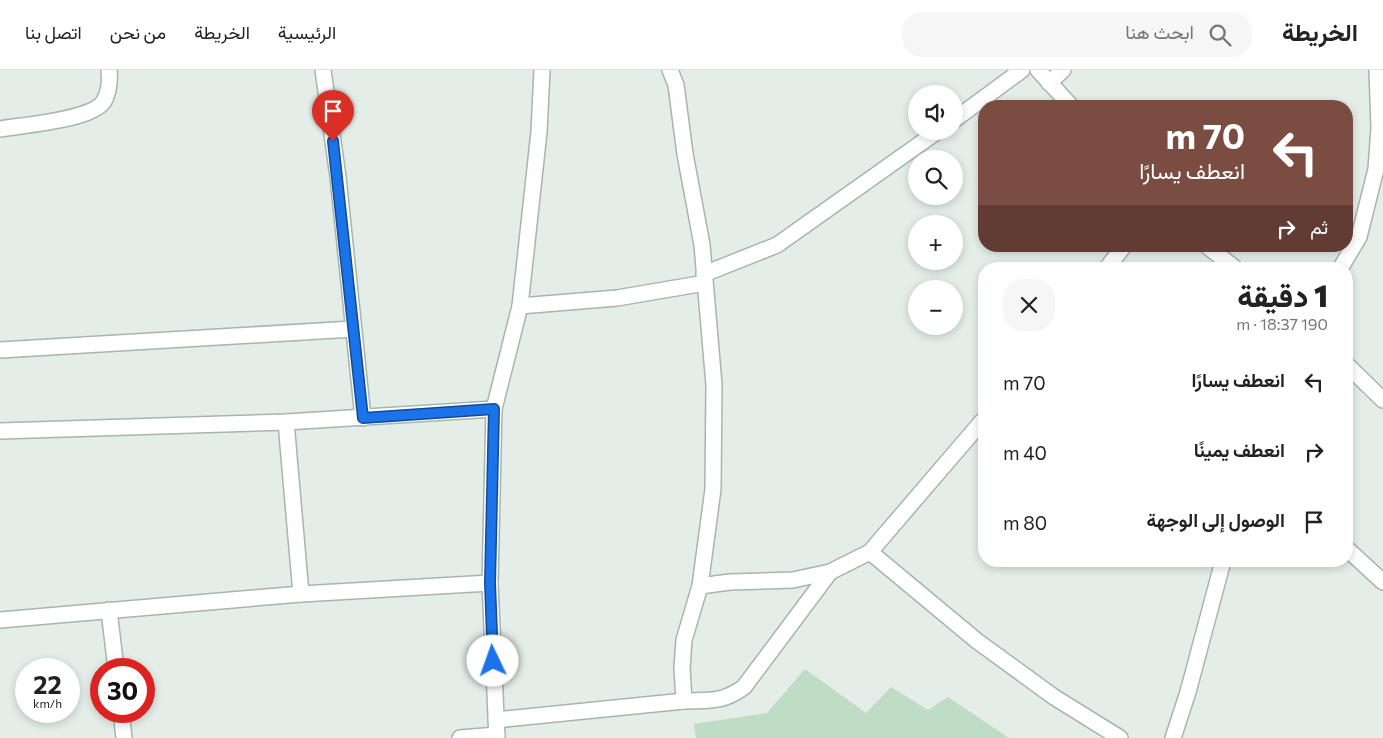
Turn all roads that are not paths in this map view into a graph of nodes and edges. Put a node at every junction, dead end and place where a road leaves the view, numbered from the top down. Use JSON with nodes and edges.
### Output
{"nodes":[{"id":1,"x":109,"y":70,"type":"edge"},
{"id":2,"x":323,"y":70,"type":"edge"},
{"id":3,"x":542,"y":70,"type":"edge"},
{"id":4,"x":670,"y":70,"type":"edge"},
{"id":5,"x":1022,"y":70,"type":"edge"},
{"id":6,"x":1038,"y":70,"type":"edge"},
{"id":7,"x":1063,"y":70,"type":"edge"},
{"id":8,"x":1377,"y":70,"type":"edge"},
{"id":9,"x":1049,"y":83,"type":"junction"},
{"id":10,"x":981,"y":100,"type":"edge"},
{"id":11,"x":1065,"y":100,"type":"edge"},
{"id":12,"x":978,"y":102,"type":"edge"},
{"id":13,"x":963,"y":113,"type":"edge"},
{"id":14,"x":0,"y":129,"type":"edge"},
{"id":15,"x":1381,"y":130,"type":"edge"},
{"id":16,"x":925,"y":140,"type":"edge"},
{"id":17,"x":1353,"y":247,"type":"edge"},
{"id":18,"x":1119,"y":252,"type":"edge"},
{"id":19,"x":1215,"y":252,"type":"edge"},
{"id":20,"x":1111,"y":262,"type":"edge"},
{"id":21,"x":1227,"y":262,"type":"edge"},
{"id":22,"x":705,"y":278,"type":"junction"},
{"id":23,"x":520,"y":306,"type":"junction"},
{"id":24,"x":353,"y":329,"type":"junction"},
{"id":25,"x":0,"y":350,"type":"edge"},
{"id":26,"x":1353,"y":371,"type":"edge"},
{"id":27,"x":1383,"y":400,"type":"edge"},
{"id":28,"x":494,"y":409,"type":"junction"},
{"id":29,"x":363,"y":418,"type":"junction"},
{"id":30,"x":286,"y":422,"type":"junction"},
{"id":31,"x":978,"y":425,"type":"edge"},
{"id":32,"x":0,"y":430,"type":"edge"},
{"id":33,"x":870,"y":552,"type":"junction"},
{"id":34,"x":1353,"y":554,"type":"edge"},
{"id":35,"x":1221,"y":567,"type":"edge"},
{"id":36,"x":830,"y":572,"type":"junction"},
{"id":37,"x":1383,"y":582,"type":"edge"},
{"id":38,"x":490,"y":583,"type":"junction"},
{"id":39,"x":700,"y":586,"type":"junction"},
{"id":40,"x":301,"y":594,"type":"junction"},
{"id":41,"x":109,"y":610,"type":"junction"},
{"id":42,"x":0,"y":620,"type":"edge"},
{"id":43,"x":115,"y":658,"type":"edge"},
{"id":44,"x":684,"y":701,"type":"junction"},
{"id":45,"x":496,"y":720,"type":"junction"},
{"id":46,"x":122,"y":723,"type":"edge"},
{"id":47,"x":497,"y":736,"type":"edge"},
{"id":48,"x":124,"y":738,"type":"edge"},
{"id":49,"x":460,"y":738,"type":"edge"},
{"id":50,"x":1120,"y":738,"type":"edge"},
{"id":51,"x":1173,"y":738,"type":"edge"}],
"edges":[{"from":1,"to":14,"type":"street"},
{"from":2,"to":24,"type":"street"},
{"from":3,"to":23,"type":"street"},
{"from":4,"to":22,"type":"street"},
{"from":5,"to":10,"type":"street"},
{"from":6,"to":9,"type":"street"},
{"from":7,"to":9,"type":"street"},
{"from":8,"to":15,"type":"street"},
{"from":9,"to":11,"type":"street"},
{"from":12,"to":13,"type":"street"},
{"from":15,"to":17,"type":"street"},
{"from":16,"to":22,"type":"street"},
{"from":18,"to":20,"type":"street"},
{"from":19,"to":21,"type":"street"},
{"from":22,"to":23,"type":"street"},
{"from":22,"to":39,"type":"street"},
{"from":23,"to":28,"type":"street"},
{"from":24,"to":25,"type":"street"},
{"from":24,"to":29,"type":"street"},
{"from":26,"to":27,"type":"street"},
{"from":28,"to":29,"type":"street"},
{"from":28,"to":38,"type":"street"},
{"from":29,"to":30,"type":"street"},
{"from":30,"to":32,"type":"street"},
{"from":30,"to":40,"type":"street"},
{"from":31,"to":33,"type":"street"},
{"from":33,"to":36,"type":"street"},
{"from":33,"to":50,"type":"street"},
{"from":34,"to":37,"type":"street"},
{"from":35,"to":51,"type":"street"},
{"from":36,"to":39,"type":"street"},
{"from":36,"to":44,"type":"street"},
{"from":38,"to":40,"type":"street"},
{"from":38,"to":45,"type":"street"},
{"from":39,"to":44,"type":"street"},
{"from":40,"to":41,"type":"street"},
{"from":41,"to":42,"type":"street"},
{"from":41,"to":43,"type":"street"},
{"from":44,"to":45,"type":"street"},
{"from":45,"to":47,"type":"street"},
{"from":46,"to":48,"type":"street"},
{"from":47,"to":49,"type":"street"}]}
